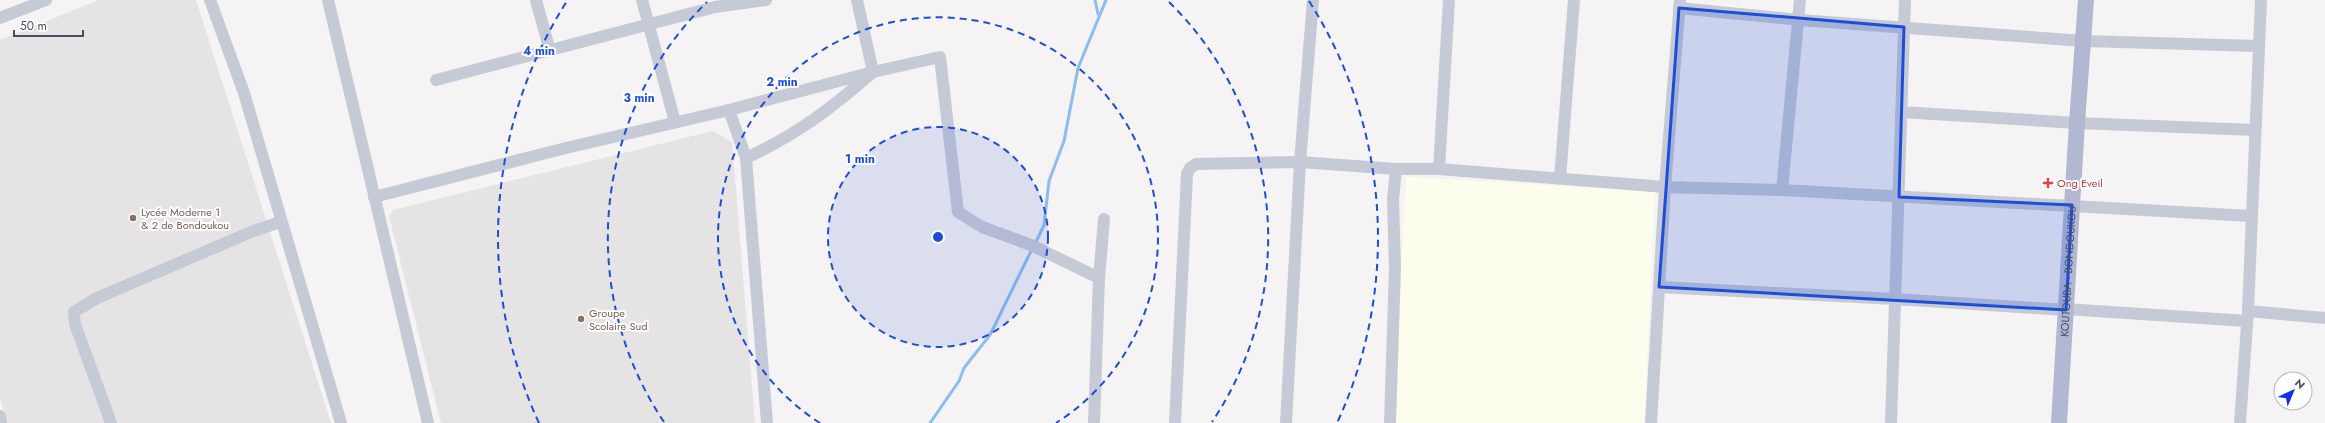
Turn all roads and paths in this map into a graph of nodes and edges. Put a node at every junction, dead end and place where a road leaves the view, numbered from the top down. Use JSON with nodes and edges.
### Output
{"nodes":[{"id":1,"x":46,"y":0,"type":"edge"},
{"id":2,"x":210,"y":0,"type":"edge"},
{"id":3,"x":328,"y":0,"type":"edge"},
{"id":4,"x":536,"y":0,"type":"edge"},
{"id":5,"x":642,"y":0,"type":"edge"},
{"id":6,"x":766,"y":0,"type":"edge"},
{"id":7,"x":857,"y":0,"type":"edge"},
{"id":8,"x":1313,"y":0,"type":"edge"},
{"id":9,"x":1449,"y":0,"type":"edge"},
{"id":10,"x":1574,"y":0,"type":"edge"},
{"id":11,"x":1800,"y":0,"type":"edge"},
{"id":12,"x":1905,"y":0,"type":"edge"},
{"id":13,"x":2086,"y":0,"type":"edge"},
{"id":14,"x":2260,"y":0,"type":"edge"},
{"id":15,"x":1680,"y":4,"type":"edge"},
{"id":16,"x":0,"y":18,"type":"edge"},
{"id":17,"x":1800,"y":20,"type":"junction"},
{"id":18,"x":649,"y":25,"type":"junction"},
{"id":19,"x":1904,"y":26,"type":"junction"},
{"id":20,"x":2084,"y":41,"type":"junction"},
{"id":21,"x":2258,"y":46,"type":"junction"},
{"id":22,"x":550,"y":51,"type":"junction"},
{"id":23,"x":873,"y":72,"type":"junction"},
{"id":24,"x":436,"y":80,"type":"dead end"},
{"id":25,"x":729,"y":110,"type":"junction"},
{"id":26,"x":1902,"y":112,"type":"junction"},
{"id":27,"x":675,"y":122,"type":"junction"},
{"id":28,"x":2077,"y":123,"type":"junction"},
{"id":29,"x":2255,"y":130,"type":"junction"},
{"id":30,"x":746,"y":158,"type":"junction"},
{"id":31,"x":1300,"y":162,"type":"junction"},
{"id":32,"x":1439,"y":169,"type":"junction"},
{"id":33,"x":1396,"y":170,"type":"junction"},
{"id":34,"x":1560,"y":178,"type":"junction"},
{"id":35,"x":1665,"y":187,"type":"junction"},
{"id":36,"x":1782,"y":190,"type":"junction"},
{"id":37,"x":374,"y":197,"type":"junction"},
{"id":38,"x":1899,"y":197,"type":"junction"},
{"id":39,"x":2072,"y":205,"type":"junction"},
{"id":40,"x":2251,"y":216,"type":"junction"},
{"id":41,"x":1104,"y":219,"type":"dead end"},
{"id":42,"x":280,"y":222,"type":"junction"},
{"id":43,"x":1099,"y":278,"type":"junction"},
{"id":44,"x":1659,"y":287,"type":"junction"},
{"id":45,"x":1895,"y":299,"type":"junction"},
{"id":46,"x":2066,"y":310,"type":"junction"},
{"id":47,"x":2247,"y":316,"type":"junction"},
{"id":48,"x":2325,"y":318,"type":"edge"},
{"id":49,"x":0,"y":416,"type":"edge"},
{"id":50,"x":1,"y":423,"type":"edge"},
{"id":51,"x":111,"y":423,"type":"edge"},
{"id":52,"x":342,"y":423,"type":"edge"},
{"id":53,"x":428,"y":423,"type":"edge"},
{"id":54,"x":767,"y":423,"type":"edge"},
{"id":55,"x":1094,"y":423,"type":"edge"},
{"id":56,"x":1176,"y":423,"type":"edge"},
{"id":57,"x":1286,"y":423,"type":"edge"},
{"id":58,"x":1390,"y":423,"type":"edge"},
{"id":59,"x":1651,"y":423,"type":"edge"},
{"id":60,"x":1891,"y":423,"type":"edge"},
{"id":61,"x":2059,"y":423,"type":"edge"},
{"id":62,"x":2240,"y":423,"type":"edge"}],
"edges":[{"from":1,"to":16,"type":"street"},
{"from":2,"to":42,"type":"street"},
{"from":3,"to":37,"type":"street"},
{"from":4,"to":22,"type":"street"},
{"from":5,"to":18,"type":"street"},
{"from":6,"to":18,"type":"street"},
{"from":7,"to":23,"type":"street"},
{"from":8,"to":31,"type":"street"},
{"from":9,"to":32,"type":"street"},
{"from":10,"to":34,"type":"street"},
{"from":11,"to":17,"type":"street"},
{"from":12,"to":19,"type":"street"},
{"from":13,"to":20,"type":"main road","name":"KOUTOUBA - BONDOUKOU"},
{"from":14,"to":21,"type":"street"},
{"from":15,"to":17,"type":"street"},
{"from":15,"to":35,"type":"street"},
{"from":17,"to":19,"type":"street"},
{"from":17,"to":36,"type":"street"},
{"from":18,"to":22,"type":"street"},
{"from":18,"to":27,"type":"street"},
{"from":19,"to":20,"type":"street"},
{"from":19,"to":26,"type":"street"},
{"from":20,"to":21,"type":"street"},
{"from":20,"to":28,"type":"main road","name":"KOUTOUBA - BONDOUKOU"},
{"from":21,"to":29,"type":"street"},
{"from":22,"to":24,"type":"street"},
{"from":23,"to":25,"type":"street"},
{"from":23,"to":30,"type":"street"},
{"from":23,"to":43,"type":"street"},
{"from":25,"to":27,"type":"street"},
{"from":25,"to":30,"type":"street"},
{"from":26,"to":28,"type":"street"},
{"from":26,"to":38,"type":"street"},
{"from":27,"to":37,"type":"street"},
{"from":28,"to":29,"type":"street"},
{"from":28,"to":39,"type":"main road","name":"KOUTOUBA - BONDOUKOU"},
{"from":29,"to":40,"type":"street"},
{"from":30,"to":54,"type":"street"},
{"from":31,"to":33,"type":"street"},
{"from":31,"to":56,"type":"street"},
{"from":31,"to":57,"type":"street"},
{"from":32,"to":33,"type":"street"},
{"from":32,"to":34,"type":"street"},
{"from":33,"to":58,"type":"street"},
{"from":34,"to":35,"type":"street"},
{"from":35,"to":36,"type":"street"},
{"from":35,"to":44,"type":"street"},
{"from":36,"to":38,"type":"street"},
{"from":37,"to":53,"type":"street"},
{"from":38,"to":39,"type":"street"},
{"from":38,"to":45,"type":"street"},
{"from":39,"to":40,"type":"street"},
{"from":39,"to":46,"type":"main road","name":"KOUTOUBA - BONDOUKOU"},
{"from":40,"to":47,"type":"street"},
{"from":41,"to":43,"type":"street"},
{"from":42,"to":51,"type":"street"},
{"from":42,"to":52,"type":"street"},
{"from":43,"to":55,"type":"street"},
{"from":44,"to":45,"type":"street"},
{"from":44,"to":59,"type":"street"},
{"from":45,"to":46,"type":"street"},
{"from":45,"to":60,"type":"street"},
{"from":46,"to":47,"type":"street"},
{"from":46,"to":61,"type":"main road","name":"KOUTOUBA - BONDOUKOU"},
{"from":47,"to":48,"type":"street"},
{"from":47,"to":62,"type":"street"},
{"from":49,"to":50,"type":"street"}]}
